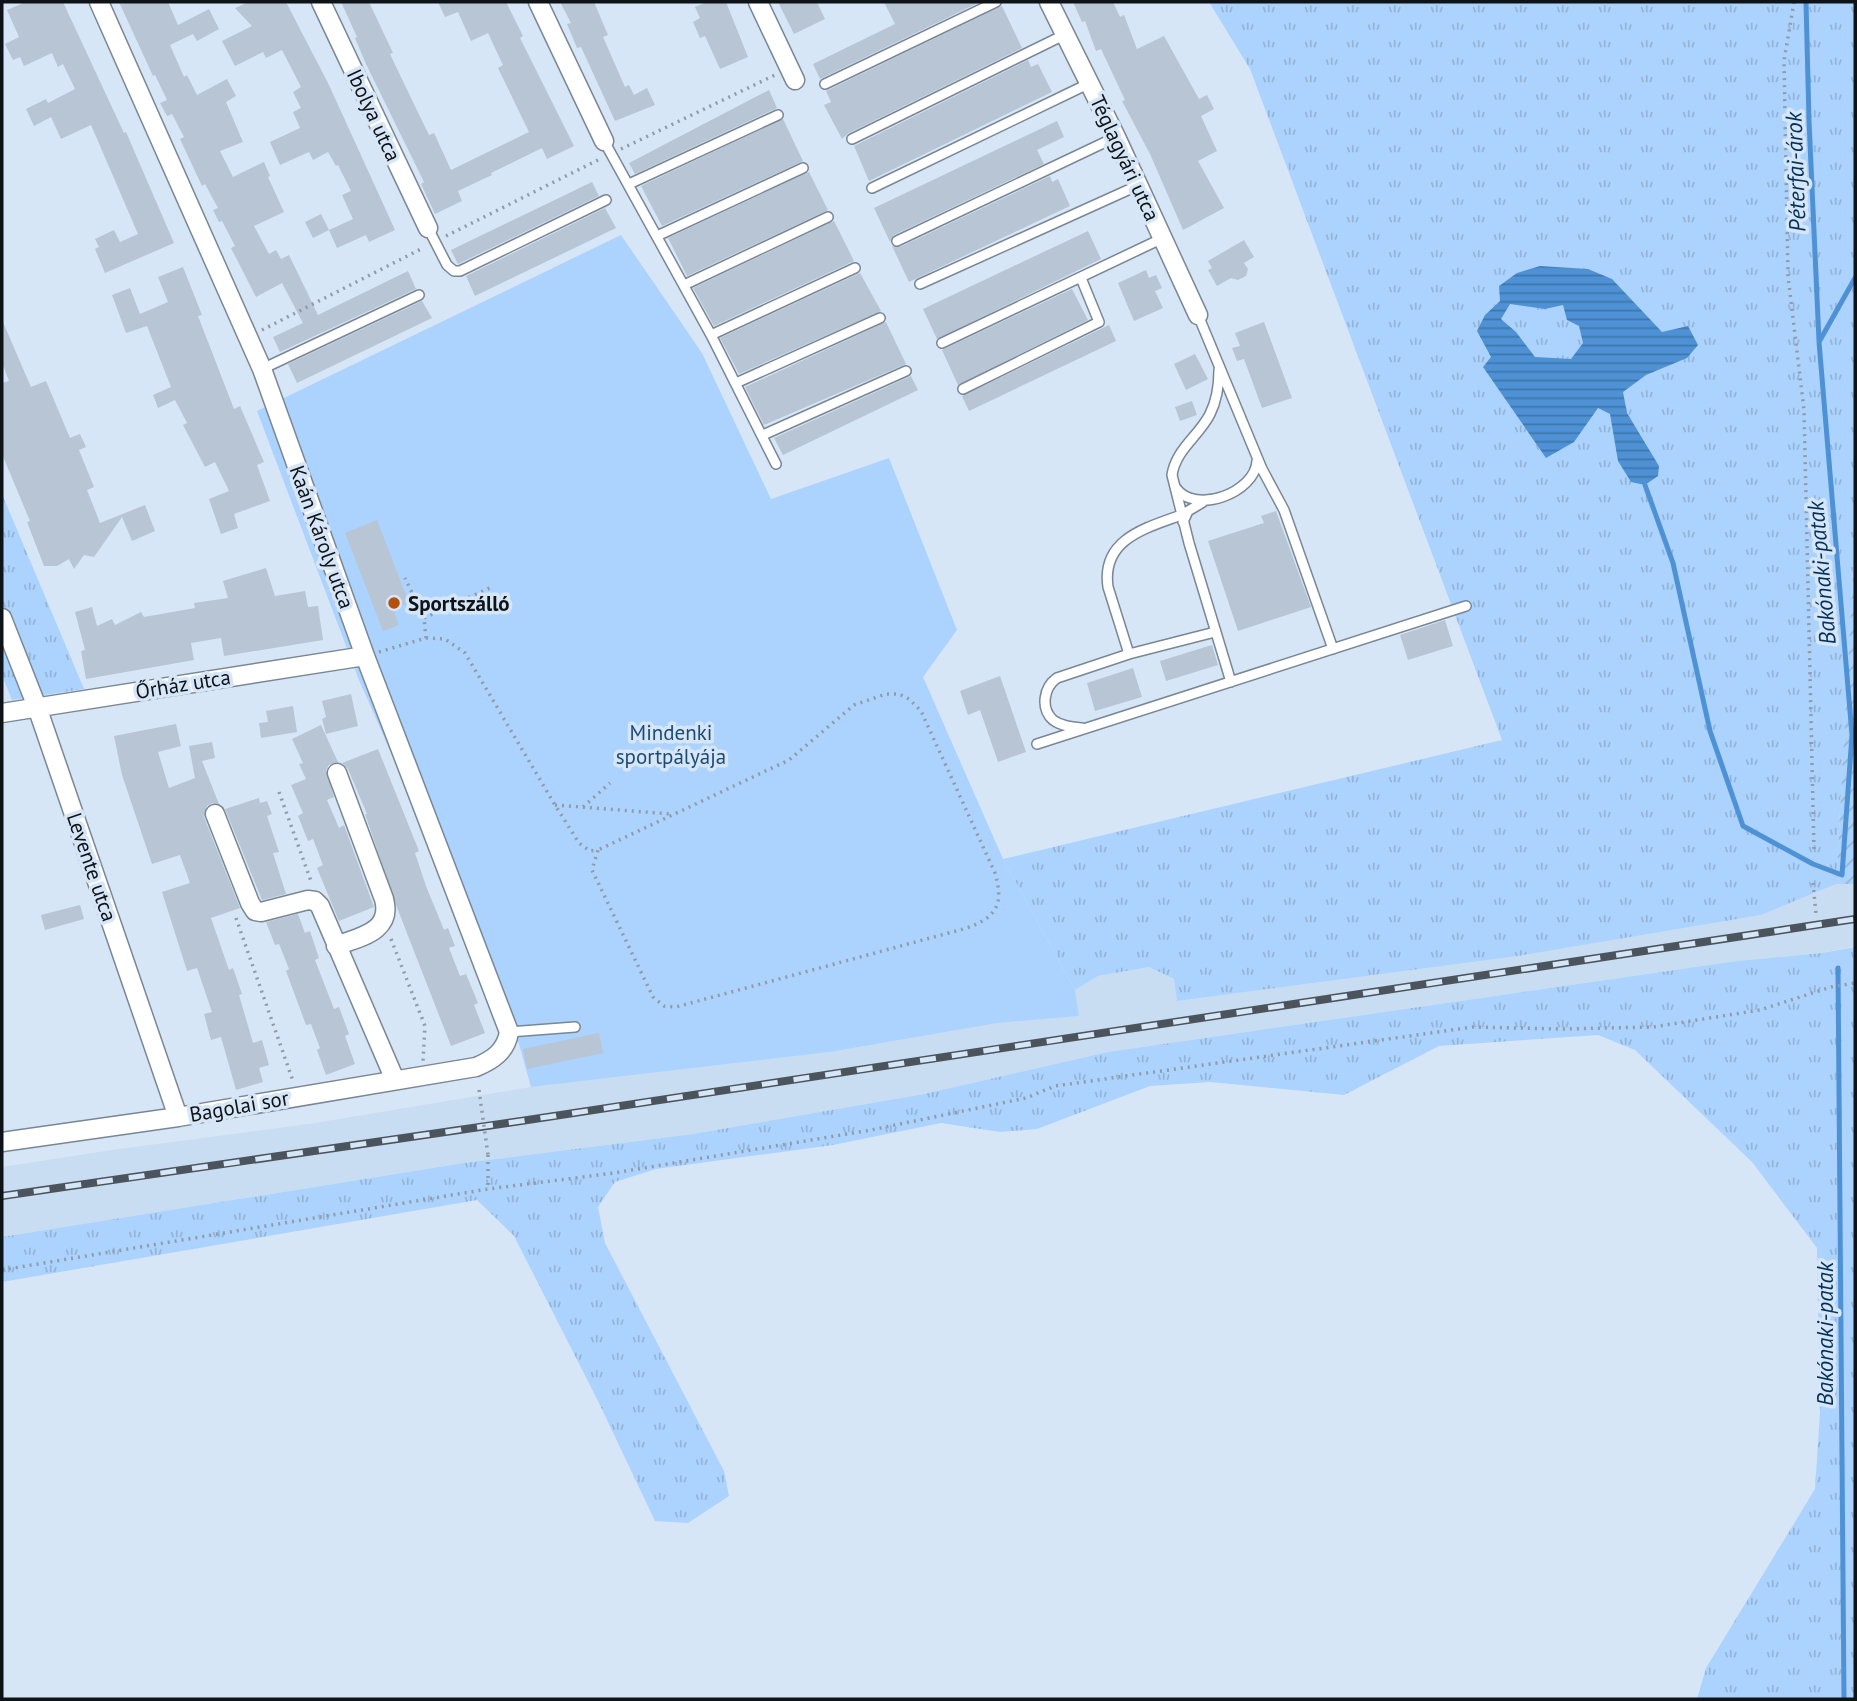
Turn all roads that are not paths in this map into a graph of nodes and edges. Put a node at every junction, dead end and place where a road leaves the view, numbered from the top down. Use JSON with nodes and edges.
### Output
{"nodes":[{"id":1,"x":99,"y":2,"type":"edge"},
{"id":2,"x":321,"y":2,"type":"edge"},
{"id":3,"x":538,"y":2,"type":"edge"},
{"id":4,"x":758,"y":2,"type":"edge"},
{"id":5,"x":996,"y":2,"type":"edge"},
{"id":6,"x":1049,"y":2,"type":"edge"},
{"id":7,"x":1066,"y":34,"type":"junction"},
{"id":8,"x":792,"y":74,"type":"road end"},
{"id":9,"x":1090,"y":83,"type":"junction"},
{"id":10,"x":825,"y":85,"type":"dead end"},
{"id":11,"x":778,"y":115,"type":"dead end"},
{"id":12,"x":1116,"y":137,"type":"junction"},
{"id":13,"x":852,"y":139,"type":"dead end"},
{"id":14,"x":608,"y":148,"type":"joint"},
{"id":15,"x":803,"y":168,"type":"dead end"},
{"id":16,"x":629,"y":184,"type":"junction"},
{"id":17,"x":1139,"y":185,"type":"junction"},
{"id":18,"x":872,"y":188,"type":"dead end"},
{"id":19,"x":606,"y":200,"type":"dead end"},
{"id":20,"x":828,"y":217,"type":"dead end"},
{"id":21,"x":428,"y":228,"type":"joint"},
{"id":22,"x":657,"y":236,"type":"junction"},
{"id":23,"x":1163,"y":238,"type":"junction"},
{"id":24,"x":897,"y":241,"type":"dead end"},
{"id":25,"x":855,"y":268,"type":"dead end"},
{"id":26,"x":1081,"y":278,"type":"junction"},
{"id":27,"x":920,"y":284,"type":"dead end"},
{"id":28,"x":684,"y":285,"type":"junction"},
{"id":29,"x":419,"y":295,"type":"dead end"},
{"id":30,"x":1198,"y":315,"type":"joint"},
{"id":31,"x":880,"y":318,"type":"dead end"},
{"id":32,"x":711,"y":335,"type":"junction"},
{"id":33,"x":943,"y":343,"type":"dead end"},
{"id":34,"x":1220,"y":366,"type":"junction"},
{"id":35,"x":262,"y":369,"type":"junction"},
{"id":36,"x":906,"y":371,"type":"dead end"},
{"id":37,"x":736,"y":383,"type":"junction"},
{"id":38,"x":963,"y":389,"type":"dead end"},
{"id":39,"x":762,"y":435,"type":"junction"},
{"id":40,"x":1257,"y":457,"type":"junction"},
{"id":41,"x":776,"y":464,"type":"dead end"},
{"id":42,"x":1173,"y":483,"type":"junction"},
{"id":43,"x":1240,"y":488,"type":"junction"},
{"id":44,"x":1274,"y":491,"type":"junction"},
{"id":45,"x":1206,"y":500,"type":"junction"},
{"id":46,"x":1182,"y":518,"type":"junction"},
{"id":47,"x":1466,"y":606,"type":"dead end"},
{"id":48,"x":2,"y":618,"type":"edge"},
{"id":49,"x":1215,"y":632,"type":"junction"},
{"id":50,"x":1333,"y":649,"type":"junction"},
{"id":51,"x":1129,"y":654,"type":"junction"},
{"id":52,"x":365,"y":656,"type":"junction"},
{"id":53,"x":1231,"y":682,"type":"junction"},
{"id":54,"x":37,"y":707,"type":"junction"},
{"id":55,"x":2,"y":713,"type":"edge"},
{"id":56,"x":1088,"y":728,"type":"junction"},
{"id":57,"x":1037,"y":744,"type":"dead end"},
{"id":58,"x":337,"y":774,"type":"dead end"},
{"id":59,"x":215,"y":814,"type":"dead end"},
{"id":60,"x":336,"y":946,"type":"junction"},
{"id":61,"x":575,"y":1027,"type":"dead end"},
{"id":62,"x":509,"y":1032,"type":"junction"},
{"id":63,"x":395,"y":1080,"type":"junction"},
{"id":64,"x":178,"y":1117,"type":"junction"},
{"id":65,"x":2,"y":1142,"type":"edge"}],
"edges":[{"from":1,"to":35,"type":"street","name":"Kaán Károly utca"},
{"from":2,"to":21,"type":"street","name":"Ibolya utca"},
{"from":3,"to":14,"type":"street"},
{"from":4,"to":8,"type":"street"},
{"from":5,"to":10,"type":"lane"},
{"from":6,"to":7,"type":"street","name":"Téglagyári utca"},
{"from":7,"to":9,"type":"street","name":"Téglagyári utca"},
{"from":7,"to":13,"type":"lane"},
{"from":9,"to":12,"type":"street","name":"Téglagyári utca"},
{"from":9,"to":18,"type":"lane"},
{"from":11,"to":16,"type":"lane"},
{"from":12,"to":17,"type":"street","name":"Téglagyári utca"},
{"from":12,"to":24,"type":"lane"},
{"from":14,"to":16,"type":"lane"},
{"from":15,"to":22,"type":"lane"},
{"from":16,"to":22,"type":"lane"},
{"from":17,"to":23,"type":"street","name":"Téglagyári utca"},
{"from":17,"to":27,"type":"lane"},
{"from":19,"to":21,"type":"lane"},
{"from":20,"to":28,"type":"lane"},
{"from":22,"to":28,"type":"lane"},
{"from":23,"to":26,"type":"lane"},
{"from":23,"to":30,"type":"street","name":"Téglagyári utca"},
{"from":25,"to":32,"type":"lane"},
{"from":26,"to":33,"type":"lane"},
{"from":26,"to":38,"type":"lane"},
{"from":28,"to":32,"type":"lane"},
{"from":29,"to":35,"type":"lane"},
{"from":30,"to":34,"type":"lane"},
{"from":31,"to":37,"type":"lane"},
{"from":32,"to":37,"type":"lane"},
{"from":34,"to":40,"type":"lane"},
{"from":34,"to":42,"type":"lane"},
{"from":35,"to":52,"type":"street","name":"Kaán Károly utca"},
{"from":36,"to":39,"type":"lane"},
{"from":37,"to":39,"type":"lane"},
{"from":39,"to":41,"type":"lane"},
{"from":40,"to":43,"type":"lane"},
{"from":40,"to":44,"type":"lane"},
{"from":42,"to":45,"type":"lane"},
{"from":42,"to":46,"type":"lane"},
{"from":43,"to":44,"type":"lane"},
{"from":43,"to":45,"type":"lane"},
{"from":44,"to":50,"type":"lane"},
{"from":45,"to":46,"type":"lane"},
{"from":46,"to":49,"type":"lane"},
{"from":46,"to":51,"type":"lane"},
{"from":47,"to":50,"type":"lane"},
{"from":48,"to":54,"type":"street","name":"Levente utca"},
{"from":49,"to":51,"type":"lane"},
{"from":49,"to":53,"type":"lane"},
{"from":50,"to":53,"type":"lane"},
{"from":51,"to":56,"type":"lane"},
{"from":52,"to":54,"type":"street","name":"Őrház utca"},
{"from":52,"to":62,"type":"street","name":"Kaán Károly utca"},
{"from":53,"to":56,"type":"lane"},
{"from":54,"to":55,"type":"street","name":"Őrház utca"},
{"from":54,"to":64,"type":"street","name":"Levente utca"},
{"from":56,"to":57,"type":"lane"},
{"from":58,"to":60,"type":"street"},
{"from":59,"to":60,"type":"street"},
{"from":60,"to":63,"type":"street"},
{"from":61,"to":62,"type":"lane"},
{"from":62,"to":63,"type":"street","name":"Bagolai sor"},
{"from":63,"to":64,"type":"street","name":"Bagolai sor"},
{"from":64,"to":65,"type":"street","name":"Bagolai sor"}]}
